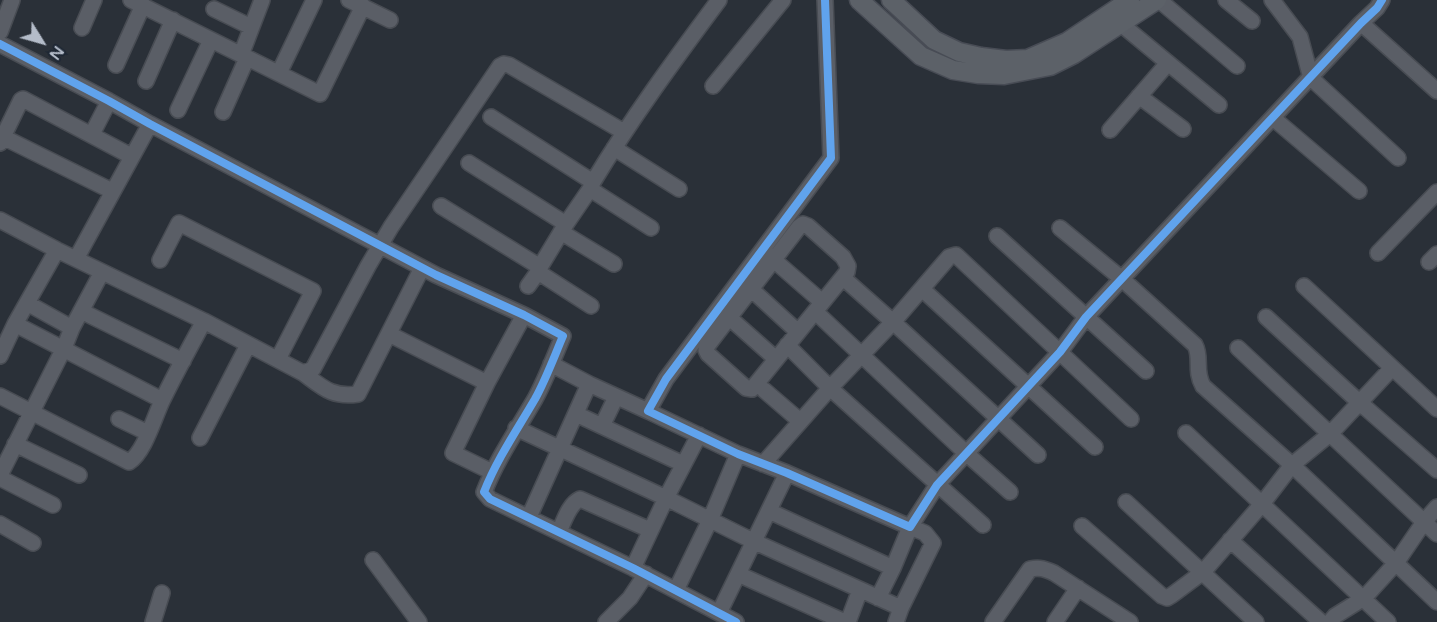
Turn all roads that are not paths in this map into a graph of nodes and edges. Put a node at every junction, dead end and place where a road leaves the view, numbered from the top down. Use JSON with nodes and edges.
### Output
{"nodes":[{"id":1,"x":12,"y":0,"type":"edge"},
{"id":2,"x":94,"y":0,"type":"edge"},
{"id":3,"x":262,"y":0,"type":"edge"},
{"id":4,"x":314,"y":0,"type":"edge"},
{"id":5,"x":719,"y":0,"type":"edge"},
{"id":6,"x":783,"y":0,"type":"edge"},
{"id":7,"x":825,"y":0,"type":"edge"},
{"id":8,"x":859,"y":0,"type":"edge"},
{"id":9,"x":891,"y":0,"type":"edge"},
{"id":10,"x":1130,"y":0,"type":"edge"},
{"id":11,"x":1158,"y":0,"type":"edge"},
{"id":12,"x":1226,"y":0,"type":"edge"},
{"id":13,"x":1272,"y":0,"type":"edge"},
{"id":14,"x":137,"y":3,"type":"edge"},
{"id":15,"x":356,"y":3,"type":"edge"},
{"id":16,"x":1379,"y":4,"type":"edge"},
{"id":17,"x":214,"y":9,"type":"dead end"},
{"id":18,"x":173,"y":20,"type":"junction"},
{"id":19,"x":390,"y":20,"type":"dead end"},
{"id":20,"x":1252,"y":21,"type":"dead end"},
{"id":21,"x":1361,"y":23,"type":"junction"},
{"id":22,"x":1121,"y":24,"type":"junction"},
{"id":23,"x":251,"y":27,"type":"junction"},
{"id":24,"x":82,"y":28,"type":"dead end"},
{"id":25,"x":0,"y":32,"type":"edge"},
{"id":26,"x":211,"y":40,"type":"junction"},
{"id":27,"x":0,"y":44,"type":"edge"},
{"id":28,"x":244,"y":57,"type":"junction"},
{"id":29,"x":1168,"y":63,"type":"junction"},
{"id":30,"x":116,"y":65,"type":"dead end"},
{"id":31,"x":1237,"y":66,"type":"dead end"},
{"id":32,"x":279,"y":73,"type":"junction"},
{"id":33,"x":1311,"y":78,"type":"junction"},
{"id":34,"x":146,"y":81,"type":"dead end"},
{"id":35,"x":712,"y":86,"type":"dead end"},
{"id":36,"x":1437,"y":91,"type":"edge"},
{"id":37,"x":1139,"y":96,"type":"junction"},
{"id":38,"x":109,"y":101,"type":"junction"},
{"id":39,"x":1218,"y":105,"type":"dead end"},
{"id":40,"x":178,"y":110,"type":"dead end"},
{"id":41,"x":223,"y":112,"type":"dead end"},
{"id":42,"x":491,"y":117,"type":"dead end"},
{"id":43,"x":1273,"y":118,"type":"junction"},
{"id":44,"x":150,"y":124,"type":"junction"},
{"id":45,"x":1183,"y":129,"type":"dead end"},
{"id":46,"x":1110,"y":130,"type":"dead end"},
{"id":47,"x":624,"y":132,"type":"junction"},
{"id":48,"x":92,"y":134,"type":"junction"},
{"id":49,"x":2,"y":140,"type":"edge"},
{"id":50,"x":614,"y":148,"type":"junction"},
{"id":51,"x":131,"y":156,"type":"junction"},
{"id":52,"x":1398,"y":158,"type":"dead end"},
{"id":53,"x":469,"y":163,"type":"dead end"},
{"id":54,"x":592,"y":186,"type":"junction"},
{"id":55,"x":679,"y":189,"type":"dead end"},
{"id":56,"x":112,"y":191,"type":"junction"},
{"id":57,"x":1359,"y":191,"type":"dead end"},
{"id":58,"x":1437,"y":192,"type":"edge"},
{"id":59,"x":441,"y":206,"type":"dead end"},
{"id":60,"x":0,"y":220,"type":"edge"},
{"id":61,"x":564,"y":228,"type":"junction"},
{"id":62,"x":651,"y":228,"type":"dead end"},
{"id":63,"x":1060,"y":228,"type":"dead end"},
{"id":64,"x":997,"y":236,"type":"dead end"},
{"id":65,"x":381,"y":246,"type":"junction"},
{"id":66,"x":57,"y":250,"type":"junction"},
{"id":67,"x":1378,"y":253,"type":"dead end"},
{"id":68,"x":768,"y":255,"type":"junction"},
{"id":69,"x":76,"y":259,"type":"junction"},
{"id":70,"x":160,"y":260,"type":"dead end"},
{"id":71,"x":614,"y":264,"type":"dead end"},
{"id":72,"x":422,"y":268,"type":"junction"},
{"id":73,"x":539,"y":269,"type":"junction"},
{"id":74,"x":102,"y":272,"type":"junction"},
{"id":75,"x":1122,"y":279,"type":"junction"},
{"id":76,"x":849,"y":283,"type":"dead end"},
{"id":77,"x":528,"y":286,"type":"dead end"},
{"id":78,"x":1304,"y":286,"type":"dead end"},
{"id":79,"x":751,"y":289,"type":"junction"},
{"id":80,"x":922,"y":289,"type":"junction"},
{"id":81,"x":27,"y":303,"type":"junction"},
{"id":82,"x":591,"y":306,"type":"dead end"},
{"id":83,"x":81,"y":310,"type":"junction"},
{"id":84,"x":821,"y":310,"type":"junction"},
{"id":85,"x":724,"y":312,"type":"junction"},
{"id":86,"x":524,"y":315,"type":"junction"},
{"id":87,"x":1086,"y":317,"type":"junction"},
{"id":88,"x":1266,"y":317,"type":"dead end"},
{"id":89,"x":204,"y":321,"type":"junction"},
{"id":90,"x":893,"y":322,"type":"junction"},
{"id":91,"x":15,"y":324,"type":"junction"},
{"id":92,"x":72,"y":328,"type":"junction"},
{"id":93,"x":798,"y":332,"type":"junction"},
{"id":94,"x":389,"y":334,"type":"junction"},
{"id":95,"x":248,"y":345,"type":"junction"},
{"id":96,"x":787,"y":345,"type":"junction"},
{"id":97,"x":63,"y":348,"type":"junction"},
{"id":98,"x":1238,"y":348,"type":"dead end"},
{"id":99,"x":1060,"y":352,"type":"junction"},
{"id":100,"x":861,"y":354,"type":"junction"},
{"id":101,"x":0,"y":356,"type":"edge"},
{"id":102,"x":278,"y":359,"type":"junction"},
{"id":103,"x":776,"y":359,"type":"junction"},
{"id":104,"x":183,"y":361,"type":"junction"},
{"id":105,"x":551,"y":364,"type":"junction"},
{"id":106,"x":1392,"y":368,"type":"junction"},
{"id":107,"x":1146,"y":371,"type":"dead end"},
{"id":108,"x":303,"y":373,"type":"junction"},
{"id":109,"x":487,"y":383,"type":"junction"},
{"id":110,"x":590,"y":384,"type":"junction"},
{"id":111,"x":1029,"y":386,"type":"junction"},
{"id":112,"x":830,"y":388,"type":"junction"},
{"id":113,"x":764,"y":390,"type":"dead end"},
{"id":114,"x":0,"y":396,"type":"edge"},
{"id":115,"x":616,"y":397,"type":"junction"},
{"id":116,"x":162,"y":400,"type":"junction"},
{"id":117,"x":1359,"y":402,"type":"junction"},
{"id":118,"x":1437,"y":409,"type":"edge"},
{"id":119,"x":31,"y":411,"type":"junction"},
{"id":120,"x":648,"y":411,"type":"junction"},
{"id":121,"x":576,"y":414,"type":"junction"},
{"id":122,"x":118,"y":419,"type":"dead end"},
{"id":123,"x":1131,"y":419,"type":"dead end"},
{"id":124,"x":999,"y":420,"type":"junction"},
{"id":125,"x":800,"y":421,"type":"junction"},
{"id":126,"x":602,"y":426,"type":"junction"},
{"id":127,"x":516,"y":428,"type":"junction"},
{"id":128,"x":148,"y":433,"type":"junction"},
{"id":129,"x":1186,"y":433,"type":"dead end"},
{"id":130,"x":1330,"y":434,"type":"junction"},
{"id":131,"x":699,"y":435,"type":"junction"},
{"id":132,"x":200,"y":438,"type":"dead end"},
{"id":133,"x":15,"y":444,"type":"junction"},
{"id":134,"x":1095,"y":447,"type":"dead end"},
{"id":135,"x":559,"y":449,"type":"junction"},
{"id":136,"x":738,"y":454,"type":"junction"},
{"id":137,"x":967,"y":454,"type":"junction"},
{"id":138,"x":1038,"y":455,"type":"dead end"},
{"id":139,"x":682,"y":464,"type":"junction"},
{"id":140,"x":763,"y":464,"type":"junction"},
{"id":141,"x":1292,"y":465,"type":"junction"},
{"id":142,"x":1437,"y":470,"type":"edge"},
{"id":143,"x":492,"y":472,"type":"junction"},
{"id":144,"x":787,"y":473,"type":"junction"},
{"id":145,"x":79,"y":474,"type":"dead end"},
{"id":146,"x":0,"y":476,"type":"edge"},
{"id":147,"x":937,"y":485,"type":"junction"},
{"id":148,"x":1010,"y":492,"type":"dead end"},
{"id":149,"x":666,"y":498,"type":"junction"},
{"id":150,"x":1126,"y":501,"type":"dead end"},
{"id":151,"x":1262,"y":504,"type":"junction"},
{"id":152,"x":53,"y":505,"type":"dead end"},
{"id":153,"x":1437,"y":507,"type":"edge"},
{"id":154,"x":769,"y":512,"type":"junction"},
{"id":155,"x":529,"y":517,"type":"junction"},
{"id":156,"x":710,"y":520,"type":"junction"},
{"id":157,"x":1424,"y":522,"type":"junction"},
{"id":158,"x":0,"y":524,"type":"edge"},
{"id":159,"x":983,"y":525,"type":"dead end"},
{"id":160,"x":1082,"y":526,"type":"dead end"},
{"id":161,"x":910,"y":528,"type":"junction"},
{"id":162,"x":650,"y":530,"type":"junction"},
{"id":163,"x":559,"y":531,"type":"junction"},
{"id":164,"x":1437,"y":534,"type":"edge"},
{"id":165,"x":1230,"y":540,"type":"junction"},
{"id":166,"x":755,"y":542,"type":"junction"},
{"id":167,"x":33,"y":543,"type":"dead end"},
{"id":168,"x":374,"y":560,"type":"dead end"},
{"id":169,"x":1396,"y":563,"type":"junction"},
{"id":170,"x":893,"y":568,"type":"junction"},
{"id":171,"x":640,"y":571,"type":"junction"},
{"id":172,"x":1203,"y":572,"type":"junction"},
{"id":173,"x":738,"y":574,"type":"junction"},
{"id":174,"x":1078,"y":588,"type":"junction"},
{"id":175,"x":676,"y":590,"type":"junction"},
{"id":176,"x":861,"y":590,"type":"junction"},
{"id":177,"x":162,"y":592,"type":"dead end"},
{"id":178,"x":878,"y":598,"type":"junction"},
{"id":179,"x":1364,"y":598,"type":"junction"},
{"id":180,"x":1437,"y":602,"type":"edge"},
{"id":181,"x":719,"y":613,"type":"junction"},
{"id":182,"x":898,"y":615,"type":"edge"},
{"id":183,"x":153,"y":622,"type":"edge"},
{"id":184,"x":419,"y":622,"type":"edge"},
{"id":185,"x":606,"y":622,"type":"edge"},
{"id":186,"x":736,"y":622,"type":"edge"},
{"id":187,"x":846,"y":622,"type":"edge"},
{"id":188,"x":993,"y":622,"type":"edge"},
{"id":189,"x":1055,"y":622,"type":"edge"},
{"id":190,"x":1130,"y":622,"type":"edge"},
{"id":191,"x":1256,"y":622,"type":"edge"},
{"id":192,"x":1321,"y":622,"type":"edge"},
{"id":193,"x":1330,"y":622,"type":"edge"},
{"id":194,"x":1388,"y":622,"type":"edge"}],
"edges":[{"from":1,"to":25,"type":"street"},
{"from":2,"to":24,"type":"street"},
{"from":3,"to":23,"type":"street"},
{"from":4,"to":32,"type":"street"},
{"from":5,"to":47,"type":"street"},
{"from":6,"to":35,"type":"street"},
{"from":7,"to":68,"type":"street"},
{"from":8,"to":22,"type":"main road"},
{"from":9,"to":10,"type":"main road"},
{"from":11,"to":22,"type":"main road"},
{"from":11,"to":31,"type":"street"},
{"from":12,"to":20,"type":"street"},
{"from":13,"to":33,"type":"street"},
{"from":14,"to":18,"type":"street"},
{"from":14,"to":30,"type":"street"},
{"from":15,"to":19,"type":"street"},
{"from":15,"to":32,"type":"street"},
{"from":16,"to":21,"type":"street"},
{"from":17,"to":23,"type":"street"},
{"from":18,"to":26,"type":"street"},
{"from":18,"to":34,"type":"street"},
{"from":21,"to":33,"type":"street"},
{"from":21,"to":36,"type":"street"},
{"from":22,"to":29,"type":"street"},
{"from":23,"to":28,"type":"street"},
{"from":26,"to":28,"type":"street"},
{"from":26,"to":40,"type":"street"},
{"from":27,"to":38,"type":"street"},
{"from":28,"to":32,"type":"street"},
{"from":28,"to":41,"type":"street"},
{"from":29,"to":37,"type":"street"},
{"from":29,"to":39,"type":"street"},
{"from":33,"to":43,"type":"street"},
{"from":33,"to":52,"type":"street"},
{"from":37,"to":45,"type":"street"},
{"from":37,"to":46,"type":"street"},
{"from":38,"to":44,"type":"street"},
{"from":38,"to":48,"type":"street"},
{"from":42,"to":54,"type":"street"},
{"from":43,"to":57,"type":"street"},
{"from":43,"to":75,"type":"street"},
{"from":44,"to":51,"type":"street"},
{"from":44,"to":65,"type":"street"},
{"from":47,"to":50,"type":"street"},
{"from":47,"to":65,"type":"street"},
{"from":48,"to":49,"type":"street"},
{"from":48,"to":51,"type":"street"},
{"from":49,"to":56,"type":"street"},
{"from":50,"to":54,"type":"street"},
{"from":50,"to":55,"type":"street"},
{"from":51,"to":56,"type":"street"},
{"from":53,"to":61,"type":"street"},
{"from":54,"to":61,"type":"street"},
{"from":54,"to":62,"type":"street"},
{"from":56,"to":69,"type":"street"},
{"from":58,"to":67,"type":"street"},
{"from":59,"to":73,"type":"street"},
{"from":60,"to":66,"type":"street"},
{"from":61,"to":71,"type":"street"},
{"from":61,"to":73,"type":"street"},
{"from":63,"to":75,"type":"street"},
{"from":64,"to":87,"type":"street"},
{"from":65,"to":72,"type":"street"},
{"from":65,"to":108,"type":"street"},
{"from":66,"to":69,"type":"street"},
{"from":66,"to":81,"type":"street"},
{"from":68,"to":79,"type":"street"},
{"from":68,"to":84,"type":"street"},
{"from":68,"to":84,"type":"street"},
{"from":68,"to":85,"type":"street"},
{"from":69,"to":74,"type":"street"},
{"from":70,"to":102,"type":"street"},
{"from":72,"to":86,"type":"street"},
{"from":72,"to":94,"type":"street"},
{"from":73,"to":77,"type":"street"},
{"from":73,"to":82,"type":"street"},
{"from":74,"to":83,"type":"street"},
{"from":74,"to":89,"type":"street"},
{"from":75,"to":87,"type":"street"},
{"from":75,"to":141,"type":"street"},
{"from":76,"to":90,"type":"street"},
{"from":78,"to":106,"type":"street"},
{"from":79,"to":85,"type":"street"},
{"from":79,"to":93,"type":"street"},
{"from":80,"to":90,"type":"street"},
{"from":80,"to":99,"type":"street"},
{"from":80,"to":111,"type":"street"},
{"from":81,"to":91,"type":"street"},
{"from":81,"to":92,"type":"street"},
{"from":83,"to":92,"type":"street"},
{"from":83,"to":104,"type":"street"},
{"from":84,"to":93,"type":"street"},
{"from":84,"to":100,"type":"street"},
{"from":85,"to":103,"type":"street"},
{"from":85,"to":103,"type":"street"},
{"from":85,"to":120,"type":"street"},
{"from":86,"to":105,"type":"street"},
{"from":86,"to":109,"type":"street"},
{"from":87,"to":99,"type":"street"},
{"from":87,"to":107,"type":"street"},
{"from":88,"to":117,"type":"street"},
{"from":89,"to":95,"type":"street"},
{"from":89,"to":104,"type":"street"},
{"from":90,"to":100,"type":"street"},
{"from":90,"to":124,"type":"street"},
{"from":91,"to":97,"type":"street"},
{"from":91,"to":101,"type":"street"},
{"from":92,"to":97,"type":"street"},
{"from":93,"to":96,"type":"street"},
{"from":94,"to":108,"type":"street"},
{"from":94,"to":109,"type":"street"},
{"from":95,"to":102,"type":"street"},
{"from":95,"to":132,"type":"street"},
{"from":96,"to":103,"type":"street"},
{"from":96,"to":112,"type":"street"},
{"from":97,"to":116,"type":"street"},
{"from":97,"to":119,"type":"street"},
{"from":98,"to":130,"type":"street"},
{"from":99,"to":111,"type":"street"},
{"from":99,"to":123,"type":"street"},
{"from":100,"to":112,"type":"street"},
{"from":100,"to":137,"type":"street"},
{"from":102,"to":108,"type":"street"},
{"from":104,"to":116,"type":"street"},
{"from":105,"to":110,"type":"street"},
{"from":105,"to":127,"type":"street"},
{"from":106,"to":117,"type":"street"},
{"from":106,"to":118,"type":"street"},
{"from":109,"to":143,"type":"street"},
{"from":110,"to":115,"type":"street"},
{"from":110,"to":121,"type":"street"},
{"from":111,"to":124,"type":"street"},
{"from":111,"to":134,"type":"street"},
{"from":112,"to":125,"type":"street"},
{"from":112,"to":147,"type":"street"},
{"from":113,"to":125,"type":"street"},
{"from":114,"to":119,"type":"street"},
{"from":115,"to":120,"type":"street"},
{"from":115,"to":126,"type":"street"},
{"from":116,"to":128,"type":"street"},
{"from":117,"to":130,"type":"street"},
{"from":117,"to":142,"type":"street"},
{"from":119,"to":128,"type":"street"},
{"from":119,"to":133,"type":"street"},
{"from":120,"to":131,"type":"street"},
{"from":121,"to":126,"type":"street"},
{"from":121,"to":135,"type":"street"},
{"from":122,"to":128,"type":"street"},
{"from":124,"to":137,"type":"street"},
{"from":124,"to":138,"type":"street"},
{"from":125,"to":140,"type":"street"},
{"from":126,"to":139,"type":"street"},
{"from":127,"to":135,"type":"street"},
{"from":127,"to":143,"type":"street"},
{"from":129,"to":151,"type":"street"},
{"from":130,"to":141,"type":"street"},
{"from":130,"to":157,"type":"street"},
{"from":131,"to":136,"type":"street"},
{"from":131,"to":139,"type":"street"},
{"from":133,"to":145,"type":"street"},
{"from":133,"to":146,"type":"street"},
{"from":135,"to":149,"type":"street"},
{"from":135,"to":155,"type":"street"},
{"from":136,"to":140,"type":"street"},
{"from":136,"to":156,"type":"street"},
{"from":137,"to":147,"type":"street"},
{"from":137,"to":148,"type":"street"},
{"from":139,"to":149,"type":"street"},
{"from":140,"to":144,"type":"street"},
{"from":141,"to":151,"type":"street"},
{"from":141,"to":169,"type":"street"},
{"from":143,"to":155,"type":"street"},
{"from":144,"to":154,"type":"street"},
{"from":144,"to":161,"type":"street"},
{"from":146,"to":152,"type":"street"},
{"from":147,"to":159,"type":"street"},
{"from":147,"to":161,"type":"street"},
{"from":149,"to":156,"type":"street"},
{"from":149,"to":162,"type":"street"},
{"from":150,"to":172,"type":"street"},
{"from":151,"to":165,"type":"street"},
{"from":151,"to":179,"type":"street"},
{"from":153,"to":157,"type":"street"},
{"from":154,"to":166,"type":"street"},
{"from":154,"to":170,"type":"street"},
{"from":155,"to":163,"type":"street"},
{"from":156,"to":166,"type":"street"},
{"from":156,"to":175,"type":"street"},
{"from":157,"to":164,"type":"street"},
{"from":157,"to":169,"type":"street"},
{"from":158,"to":167,"type":"street"},
{"from":160,"to":172,"type":"street"},
{"from":161,"to":170,"type":"street"},
{"from":161,"to":182,"type":"street"},
{"from":162,"to":163,"type":"street"},
{"from":162,"to":171,"type":"street"},
{"from":163,"to":171,"type":"street"},
{"from":165,"to":172,"type":"street"},
{"from":165,"to":192,"type":"street"},
{"from":166,"to":173,"type":"street"},
{"from":166,"to":176,"type":"street"},
{"from":168,"to":184,"type":"street"},
{"from":169,"to":179,"type":"street"},
{"from":169,"to":180,"type":"street"},
{"from":170,"to":178,"type":"street"},
{"from":171,"to":175,"type":"street"},
{"from":171,"to":185,"type":"street"},
{"from":172,"to":191,"type":"street"},
{"from":173,"to":181,"type":"street"},
{"from":173,"to":187,"type":"street"},
{"from":174,"to":188,"type":"street"},
{"from":174,"to":189,"type":"street"},
{"from":174,"to":190,"type":"street"},
{"from":175,"to":181,"type":"street"},
{"from":176,"to":178,"type":"street"},
{"from":176,"to":187,"type":"street"},
{"from":177,"to":183,"type":"street"},
{"from":178,"to":182,"type":"street"},
{"from":179,"to":193,"type":"street"},
{"from":179,"to":194,"type":"street"},
{"from":181,"to":186,"type":"street"}]}
